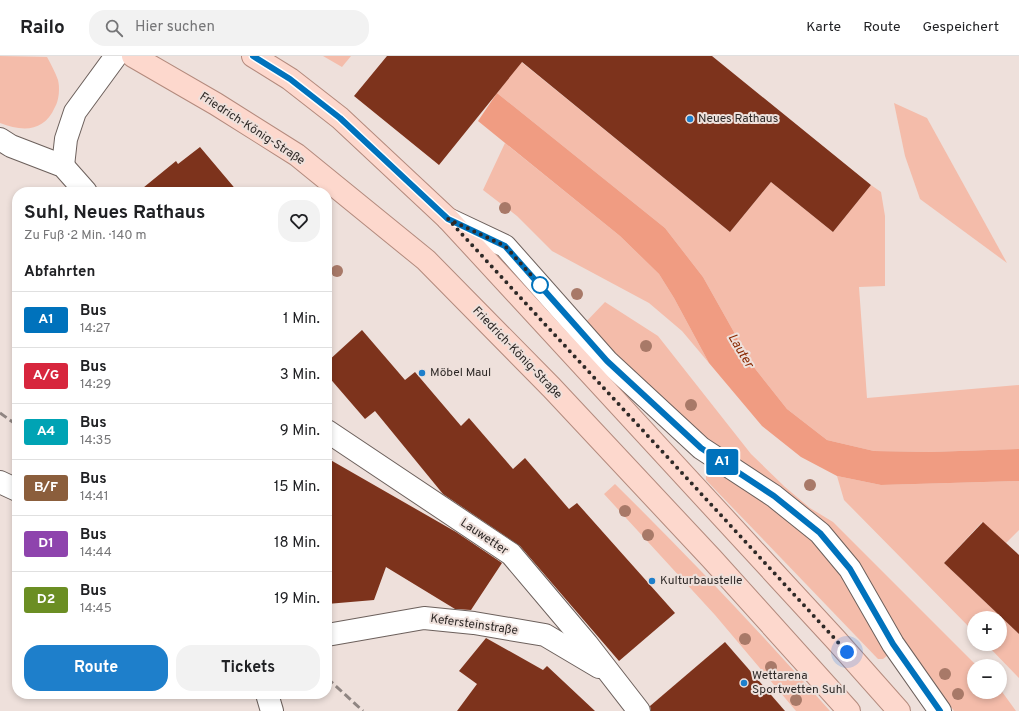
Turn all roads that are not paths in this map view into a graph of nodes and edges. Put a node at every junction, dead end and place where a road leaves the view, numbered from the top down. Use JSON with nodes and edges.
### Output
{"nodes":[{"id":1,"x":116,"y":56,"type":"edge"},
{"id":2,"x":133,"y":56,"type":"edge"},
{"id":3,"x":253,"y":56,"type":"edge"},
{"id":4,"x":0,"y":138,"type":"edge"},
{"id":5,"x":63,"y":166,"type":"junction"},
{"id":6,"x":82,"y":187,"type":"edge"},
{"id":7,"x":448,"y":219,"type":"junction"},
{"id":8,"x":332,"y":434,"type":"edge"},
{"id":9,"x":0,"y":482,"type":"edge"},
{"id":10,"x":12,"y":488,"type":"edge"},
{"id":11,"x":332,"y":633,"type":"edge"},
{"id":12,"x":612,"y":674,"type":"junction"},
{"id":13,"x":268,"y":699,"type":"edge"},
{"id":14,"x":272,"y":711,"type":"edge"},
{"id":15,"x":638,"y":711,"type":"edge"},
{"id":16,"x":849,"y":711,"type":"edge"},
{"id":17,"x":899,"y":711,"type":"edge"},
{"id":18,"x":940,"y":711,"type":"edge"}],
"edges":[{"from":1,"to":5,"type":"street"},
{"from":2,"to":16,"type":"main road","name":"Friedrich-König-Straße"},
{"from":3,"to":7,"type":"main road"},
{"from":4,"to":5,"type":"street"},
{"from":5,"to":6,"type":"street"},
{"from":7,"to":17,"type":"main road"},
{"from":7,"to":18,"type":"street"},
{"from":8,"to":12,"type":"street","name":"Lauwetter"},
{"from":9,"to":10,"type":"street"},
{"from":11,"to":12,"type":"street","name":"Kefersteinstraße"},
{"from":12,"to":15,"type":"street","name":"Lauwetter"},
{"from":13,"to":14,"type":"street"}]}
